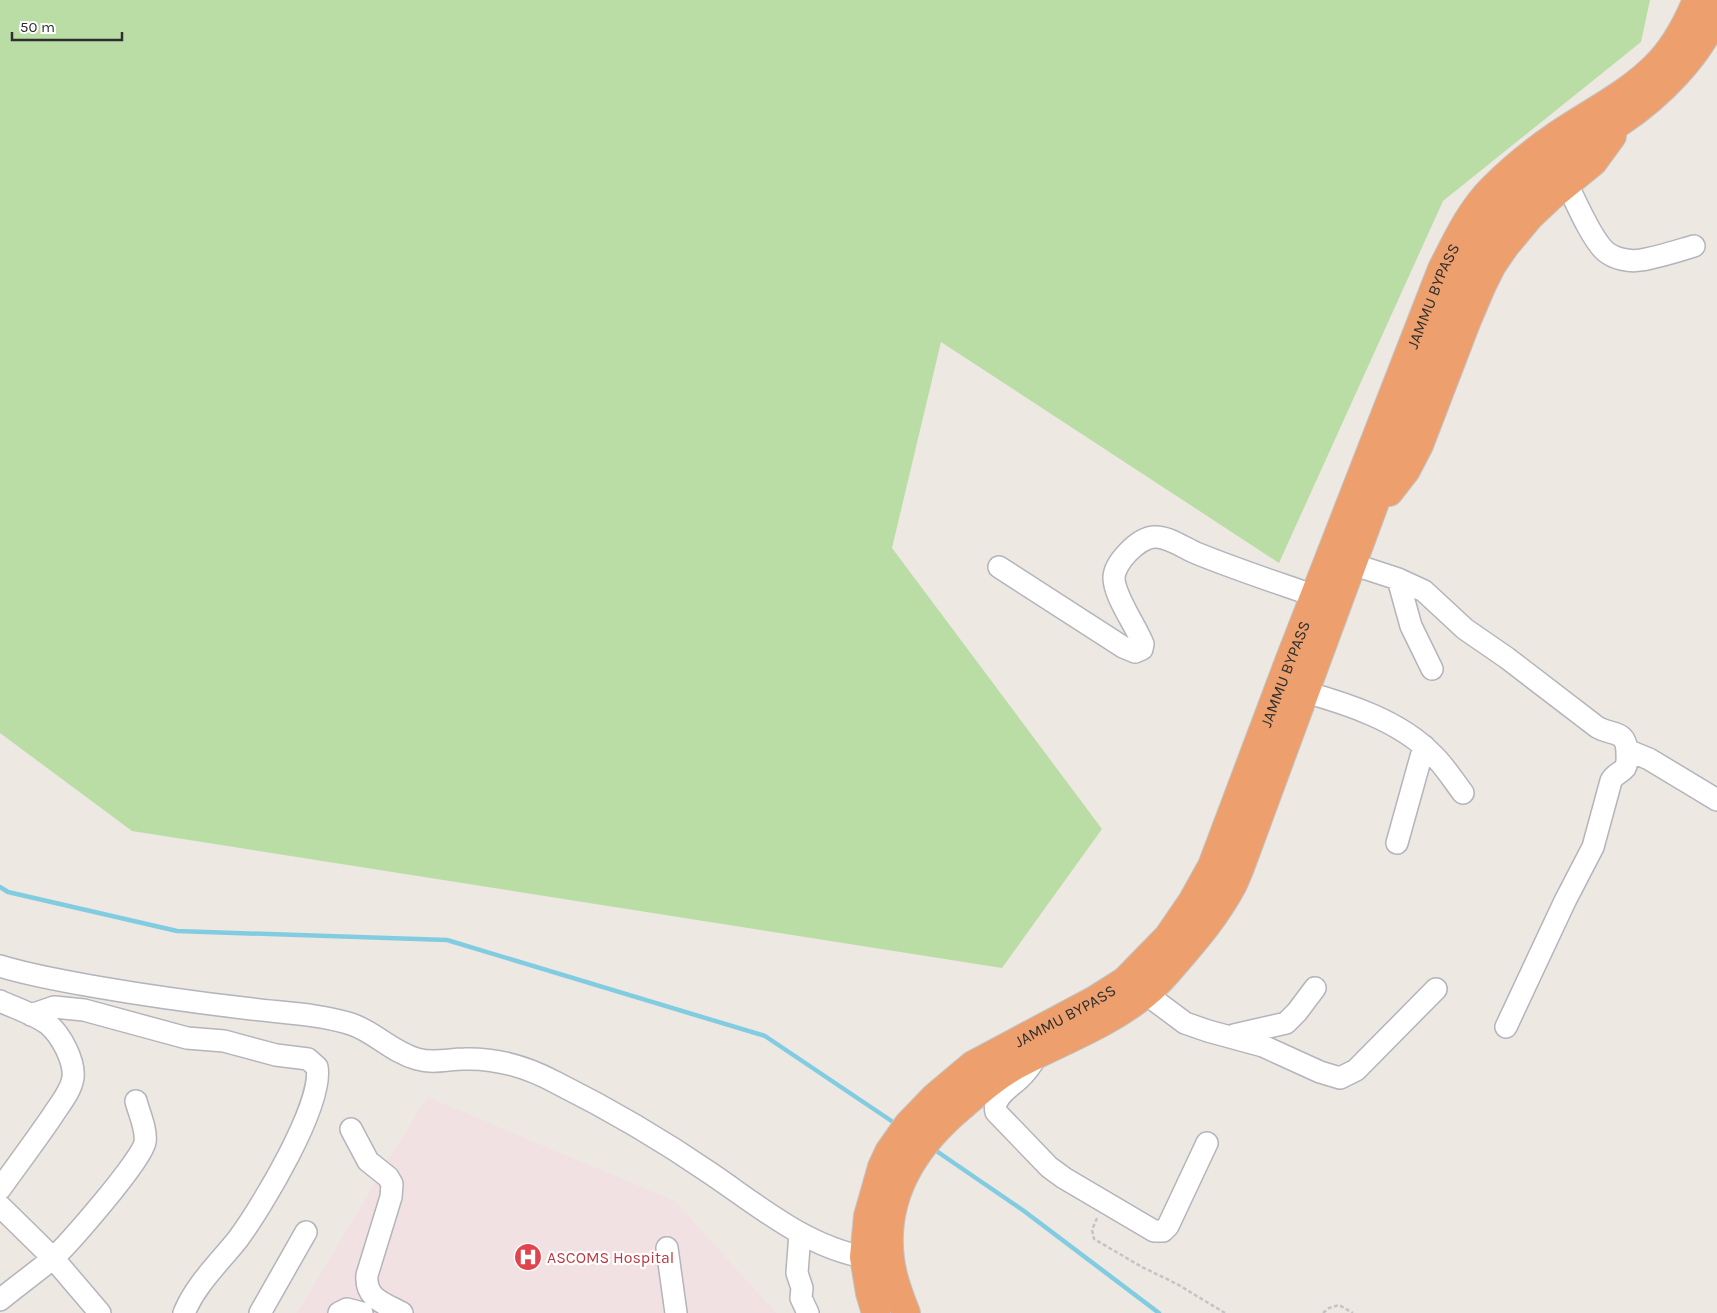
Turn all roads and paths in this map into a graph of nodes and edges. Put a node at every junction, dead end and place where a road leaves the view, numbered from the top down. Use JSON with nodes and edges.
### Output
{"nodes":[{"id":1,"x":1697,"y":0,"type":"edge"},
{"id":2,"x":1717,"y":12,"type":"edge"},
{"id":3,"x":1623,"y":121,"type":"junction"},
{"id":4,"x":1567,"y":184,"type":"junction"},
{"id":5,"x":1694,"y":246,"type":"dead end"},
{"id":6,"x":1373,"y":507,"type":"junction"},
{"id":7,"x":1352,"y":564,"type":"junction"},
{"id":8,"x":999,"y":567,"type":"dead end"},
{"id":9,"x":1398,"y":579,"type":"junction"},
{"id":10,"x":1314,"y":596,"type":"junction"},
{"id":11,"x":1432,"y":669,"type":"dead end"},
{"id":12,"x":1305,"y":692,"type":"junction"},
{"id":13,"x":1424,"y":746,"type":"junction"},
{"id":14,"x":1627,"y":750,"type":"junction"},
{"id":15,"x":1463,"y":794,"type":"dead end"},
{"id":16,"x":1717,"y":800,"type":"edge"},
{"id":17,"x":1397,"y":843,"type":"dead end"},
{"id":18,"x":0,"y":966,"type":"edge"},
{"id":19,"x":1315,"y":988,"type":"dead end"},
{"id":20,"x":1436,"y":989,"type":"dead end"},
{"id":21,"x":1146,"y":994,"type":"junction"},
{"id":22,"x":0,"y":1001,"type":"edge"},
{"id":23,"x":31,"y":1015,"type":"junction"},
{"id":24,"x":1506,"y":1027,"type":"dead end"},
{"id":25,"x":1229,"y":1036,"type":"junction"},
{"id":26,"x":1039,"y":1054,"type":"junction"},
{"id":27,"x":136,"y":1101,"type":"dead end"},
{"id":28,"x":946,"y":1104,"type":"junction"},
{"id":29,"x":351,"y":1129,"type":"dead end"},
{"id":30,"x":1207,"y":1143,"type":"dead end"},
{"id":31,"x":0,"y":1189,"type":"edge"},
{"id":32,"x":1104,"y":1203,"type":"junction"},
{"id":33,"x":0,"y":1206,"type":"edge"},
{"id":34,"x":306,"y":1232,"type":"dead end"},
{"id":35,"x":800,"y":1233,"type":"junction"},
{"id":36,"x":667,"y":1248,"type":"dead end"},
{"id":37,"x":53,"y":1258,"type":"junction"},
{"id":38,"x":877,"y":1259,"type":"junction"},
{"id":39,"x":802,"y":1288,"type":"junction"},
{"id":40,"x":0,"y":1300,"type":"edge"},
{"id":41,"x":100,"y":1313,"type":"edge"},
{"id":42,"x":184,"y":1313,"type":"edge"},
{"id":43,"x":260,"y":1313,"type":"edge"},
{"id":44,"x":339,"y":1313,"type":"edge"},
{"id":45,"x":362,"y":1313,"type":"edge"},
{"id":46,"x":402,"y":1313,"type":"edge"},
{"id":47,"x":676,"y":1313,"type":"edge"},
{"id":48,"x":808,"y":1313,"type":"edge"},
{"id":49,"x":824,"y":1313,"type":"edge"},
{"id":50,"x":876,"y":1313,"type":"edge"},
{"id":51,"x":906,"y":1313,"type":"edge"},
{"id":52,"x":1225,"y":1313,"type":"edge"},
{"id":53,"x":1323,"y":1313,"type":"edge"},
{"id":54,"x":1353,"y":1313,"type":"edge"}],
"edges":[{"from":1,"to":10,"type":"highway","name":"JAMMU BYPASS"},
{"from":2,"to":3,"type":"highway","name":"JAMMU BYPASS"},
{"from":3,"to":4,"type":"highway"},
{"from":3,"to":6,"type":"highway","name":"JAMMU BYPASS"},
{"from":4,"to":5,"type":"street"},
{"from":4,"to":6,"type":"highway"},
{"from":6,"to":7,"type":"highway","name":"JAMMU BYPASS"},
{"from":7,"to":9,"type":"street"},
{"from":7,"to":12,"type":"highway","name":"JAMMU BYPASS"},
{"from":8,"to":10,"type":"street"},
{"from":9,"to":11,"type":"street"},
{"from":9,"to":14,"type":"street"},
{"from":10,"to":28,"type":"highway","name":"JAMMU BYPASS"},
{"from":12,"to":13,"type":"street"},
{"from":12,"to":21,"type":"highway","name":"JAMMU BYPASS"},
{"from":13,"to":15,"type":"street"},
{"from":13,"to":17,"type":"street"},
{"from":14,"to":16,"type":"street"},
{"from":14,"to":24,"type":"street"},
{"from":18,"to":35,"type":"street"},
{"from":19,"to":25,"type":"street"},
{"from":20,"to":25,"type":"street"},
{"from":21,"to":25,"type":"street"},
{"from":21,"to":26,"type":"highway","name":"JAMMU BYPASS"},
{"from":22,"to":23,"type":"street"},
{"from":23,"to":31,"type":"street"},
{"from":23,"to":42,"type":"street"},
{"from":26,"to":28,"type":"highway","name":"JAMMU BYPASS"},
{"from":26,"to":32,"type":"street"},
{"from":27,"to":37,"type":"street"},
{"from":28,"to":38,"type":"highway","name":"JAMMU BYPASS"},
{"from":29,"to":46,"type":"street"},
{"from":30,"to":32,"type":"street"},
{"from":32,"to":52,"type":"path"},
{"from":33,"to":37,"type":"street"},
{"from":34,"to":43,"type":"street"},
{"from":35,"to":38,"type":"street"},
{"from":35,"to":39,"type":"street"},
{"from":36,"to":47,"type":"street"},
{"from":37,"to":40,"type":"street"},
{"from":37,"to":41,"type":"street"},
{"from":38,"to":50,"type":"highway","name":"JAMMU BYPASS"},
{"from":38,"to":51,"type":"highway","name":"JAMMU BYPASS"},
{"from":39,"to":48,"type":"street"},
{"from":39,"to":49,"type":"street"},
{"from":44,"to":45,"type":"street"},
{"from":53,"to":54,"type":"path"}]}
